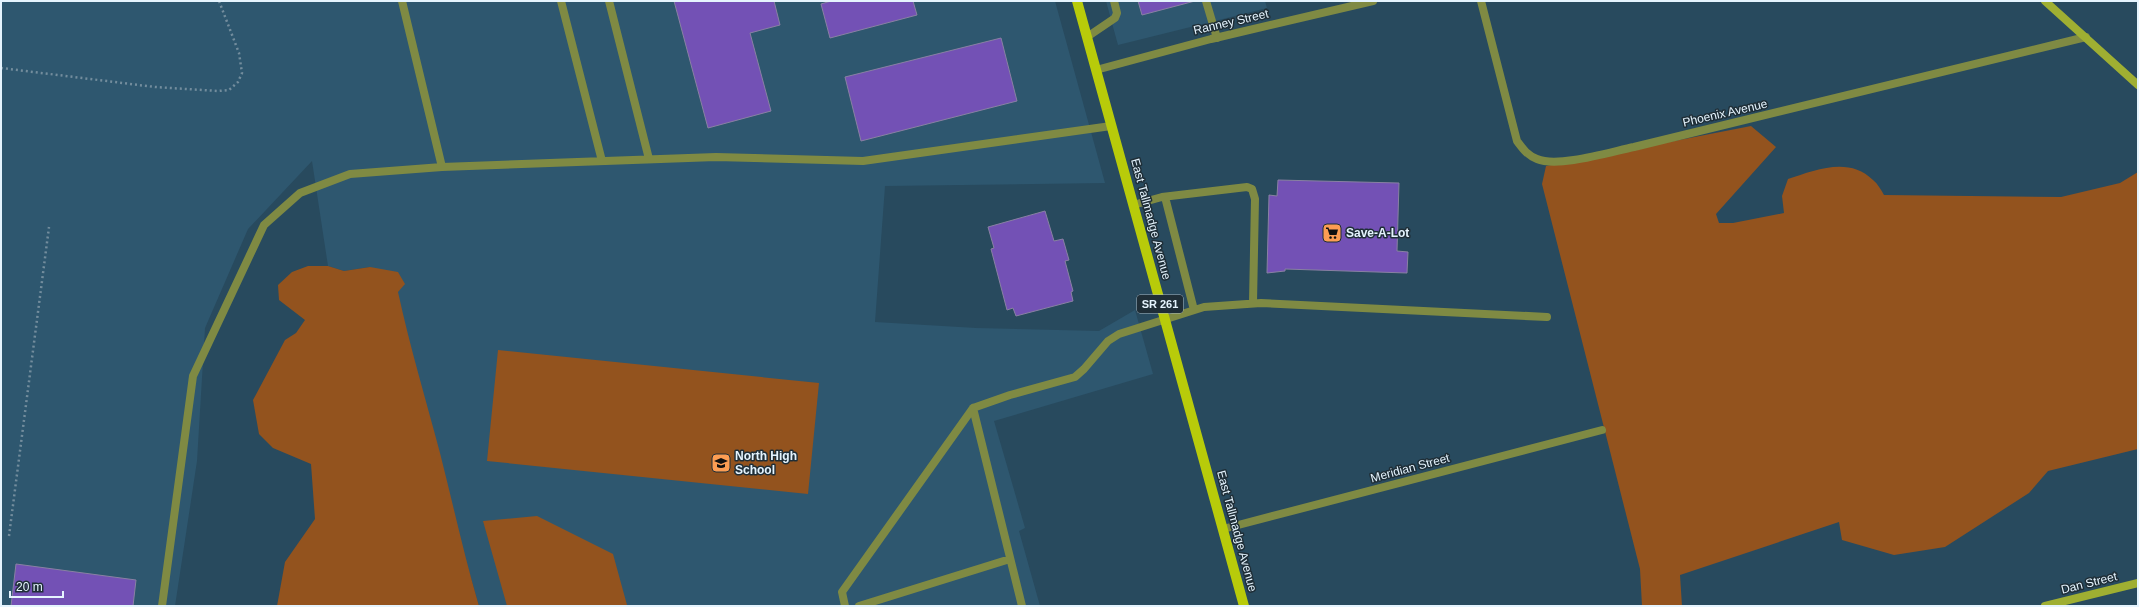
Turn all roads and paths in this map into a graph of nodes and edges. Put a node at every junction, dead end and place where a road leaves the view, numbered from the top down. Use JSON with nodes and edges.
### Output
{"nodes":[{"id":1,"x":219,"y":1,"type":"edge"},
{"id":2,"x":402,"y":1,"type":"edge"},
{"id":3,"x":561,"y":1,"type":"edge"},
{"id":4,"x":609,"y":1,"type":"edge"},
{"id":5,"x":1077,"y":1,"type":"edge"},
{"id":6,"x":1114,"y":1,"type":"edge"},
{"id":7,"x":1206,"y":1,"type":"edge"},
{"id":8,"x":1373,"y":1,"type":"edge"},
{"id":9,"x":1481,"y":1,"type":"edge"},
{"id":10,"x":2045,"y":1,"type":"edge"},
{"id":11,"x":1087,"y":37,"type":"junction"},
{"id":12,"x":2086,"y":37,"type":"junction"},
{"id":13,"x":1217,"y":38,"type":"junction"},
{"id":14,"x":1,"y":68,"type":"edge"},
{"id":15,"x":1096,"y":70,"type":"junction"},
{"id":16,"x":2138,"y":85,"type":"edge"},
{"id":17,"x":1112,"y":126,"type":"junction"},
{"id":18,"x":650,"y":159,"type":"junction"},
{"id":19,"x":602,"y":161,"type":"junction"},
{"id":20,"x":442,"y":167,"type":"junction"},
{"id":21,"x":1165,"y":197,"type":"junction"},
{"id":22,"x":1133,"y":205,"type":"junction"},
{"id":23,"x":48,"y":228,"type":"dead end"},
{"id":24,"x":1253,"y":303,"type":"junction"},
{"id":25,"x":1194,"y":310,"type":"junction"},
{"id":26,"x":1547,"y":317,"type":"dead end"},
{"id":27,"x":1165,"y":319,"type":"junction"},
{"id":28,"x":973,"y":408,"type":"junction"},
{"id":29,"x":1602,"y":430,"type":"dead end"},
{"id":30,"x":1223,"y":529,"type":"junction"},
{"id":31,"x":9,"y":536,"type":"dead end"},
{"id":32,"x":1010,"y":559,"type":"junction"},
{"id":33,"x":2138,"y":583,"type":"edge"},
{"id":34,"x":162,"y":606,"type":"edge"},
{"id":35,"x":845,"y":606,"type":"edge"},
{"id":36,"x":859,"y":606,"type":"edge"},
{"id":37,"x":1022,"y":606,"type":"edge"},
{"id":38,"x":1244,"y":606,"type":"edge"},
{"id":39,"x":2045,"y":606,"type":"edge"}],
"edges":[{"from":1,"to":14,"type":"path"},
{"from":2,"to":20,"type":"street"},
{"from":3,"to":19,"type":"street"},
{"from":4,"to":18,"type":"street"},
{"from":5,"to":11,"type":"main road","name":"East Tallmadge Avenue","number":"SR 261"},
{"from":6,"to":11,"type":"street"},
{"from":7,"to":13,"type":"street"},
{"from":8,"to":13,"type":"street","name":"Ranney Street"},
{"from":9,"to":12,"type":"street","name":"Phoenix Avenue"},
{"from":10,"to":12,"type":"street"},
{"from":11,"to":15,"type":"main road","name":"East Tallmadge Avenue","number":"SR 261"},
{"from":12,"to":16,"type":"street"},
{"from":13,"to":15,"type":"street","name":"Ranney Street"},
{"from":15,"to":17,"type":"main road","name":"East Tallmadge Avenue","number":"SR 261"},
{"from":17,"to":18,"type":"street"},
{"from":17,"to":22,"type":"main road","name":"East Tallmadge Avenue","number":"SR 261"},
{"from":18,"to":19,"type":"street"},
{"from":19,"to":20,"type":"street"},
{"from":20,"to":34,"type":"street"},
{"from":21,"to":22,"type":"street"},
{"from":21,"to":24,"type":"street"},
{"from":21,"to":25,"type":"street"},
{"from":22,"to":27,"type":"main road","name":"East Tallmadge Avenue","number":"SR 261"},
{"from":23,"to":31,"type":"path"},
{"from":24,"to":25,"type":"street"},
{"from":24,"to":26,"type":"street"},
{"from":25,"to":27,"type":"street"},
{"from":27,"to":28,"type":"street"},
{"from":27,"to":30,"type":"main road","name":"East Tallmadge Avenue","number":"SR 261"},
{"from":28,"to":32,"type":"street"},
{"from":28,"to":35,"type":"street"},
{"from":29,"to":30,"type":"street","name":"Meridian Street"},
{"from":30,"to":38,"type":"main road","name":"East Tallmadge Avenue","number":"SR 261"},
{"from":32,"to":36,"type":"street"},
{"from":32,"to":37,"type":"street"},
{"from":33,"to":39,"type":"street","name":"Dan Street"}]}
